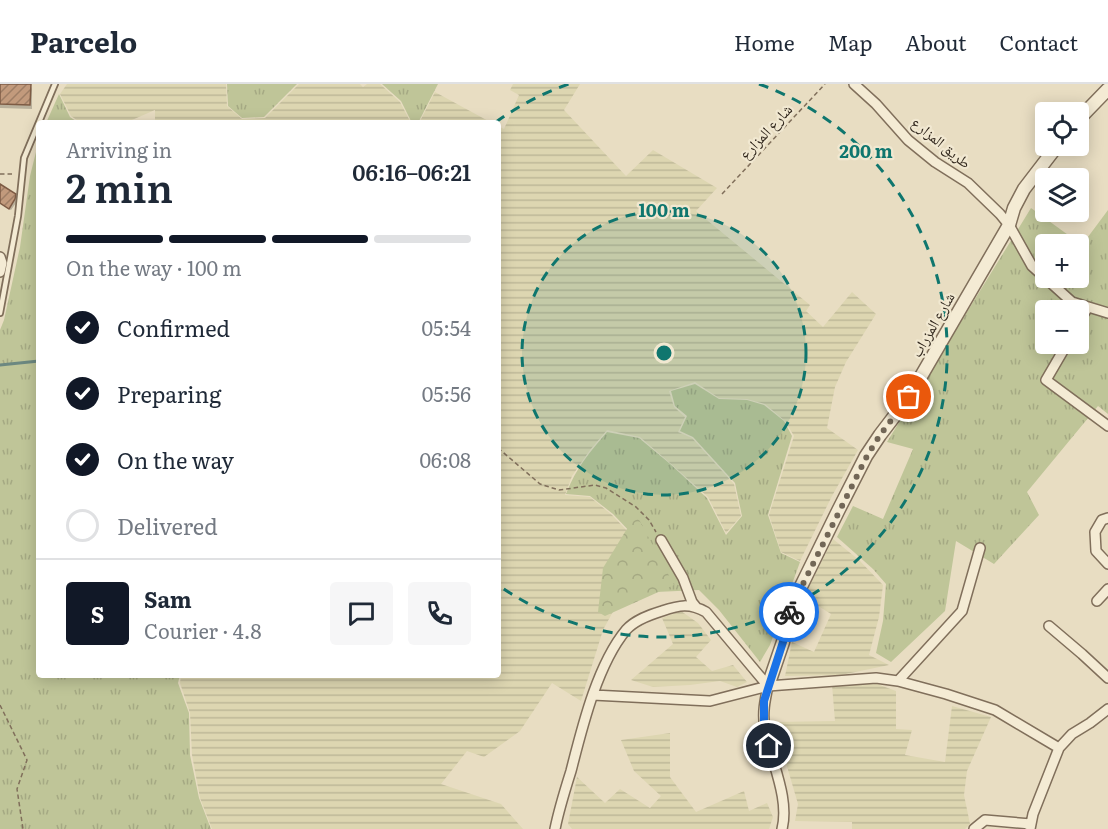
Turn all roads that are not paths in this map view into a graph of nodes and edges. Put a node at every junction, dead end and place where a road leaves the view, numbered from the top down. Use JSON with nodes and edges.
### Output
{"nodes":[{"id":1,"x":55,"y":84,"type":"edge"},
{"id":2,"x":854,"y":84,"type":"edge"},
{"id":3,"x":1108,"y":89,"type":"edge"},
{"id":4,"x":1089,"y":109,"type":"edge"},
{"id":5,"x":40,"y":120,"type":"edge"},
{"id":6,"x":36,"y":129,"type":"edge"},
{"id":7,"x":1049,"y":156,"type":"edge"},
{"id":8,"x":1009,"y":225,"type":"junction"},
{"id":9,"x":0,"y":257,"type":"edge"},
{"id":10,"x":0,"y":272,"type":"edge"},
{"id":11,"x":1070,"y":300,"type":"edge"},
{"id":12,"x":1089,"y":307,"type":"edge"},
{"id":13,"x":0,"y":313,"type":"edge"},
{"id":14,"x":1108,"y":313,"type":"edge"},
{"id":15,"x":1061,"y":354,"type":"edge"},
{"id":16,"x":1108,"y":426,"type":"edge"},
{"id":17,"x":1108,"y":518,"type":"edge"},
{"id":18,"x":662,"y":540,"type":"road end"},
{"id":19,"x":980,"y":548,"type":"dead end"},
{"id":20,"x":1108,"y":564,"type":"edge"},
{"id":21,"x":1108,"y":589,"type":"edge"},
{"id":22,"x":1097,"y":601,"type":"dead end"},
{"id":23,"x":696,"y":607,"type":"junction"},
{"id":24,"x":1049,"y":626,"type":"dead end"},
{"id":25,"x":1108,"y":678,"type":"edge"},
{"id":26,"x":898,"y":681,"type":"junction"},
{"id":27,"x":768,"y":686,"type":"junction"},
{"id":28,"x":593,"y":695,"type":"junction"},
{"id":29,"x":1108,"y":709,"type":"edge"},
{"id":30,"x":1059,"y":748,"type":"junction"},
{"id":31,"x":1031,"y":827,"type":"edge"},
{"id":32,"x":555,"y":829,"type":"edge"},
{"id":33,"x":782,"y":829,"type":"edge"},
{"id":34,"x":974,"y":829,"type":"edge"}],
"edges":[{"from":1,"to":5,"type":"lane"},
{"from":2,"to":8,"type":"street","name":"طريق المزارع"},
{"from":3,"to":4,"type":"street"},
{"from":6,"to":13,"type":"lane"},
{"from":7,"to":8,"type":"street","name":"شارع المزراب"},
{"from":8,"to":11,"type":"street","name":"طريق المزارع"},
{"from":8,"to":27,"type":"street","name":"شارع المزراب"},
{"from":9,"to":10,"type":"street"},
{"from":12,"to":14,"type":"street","name":"طريق المزارع"},
{"from":15,"to":16,"type":"street"},
{"from":17,"to":20,"type":"street"},
{"from":18,"to":23,"type":"street"},
{"from":19,"to":26,"type":"street"},
{"from":21,"to":22,"type":"street"},
{"from":23,"to":27,"type":"street"},
{"from":23,"to":28,"type":"street"},
{"from":24,"to":25,"type":"street"},
{"from":26,"to":27,"type":"street"},
{"from":26,"to":30,"type":"street"},
{"from":27,"to":28,"type":"street"},
{"from":27,"to":33,"type":"street"},
{"from":28,"to":32,"type":"street"},
{"from":29,"to":30,"type":"street"},
{"from":30,"to":31,"type":"street"},
{"from":31,"to":34,"type":"street"}]}
